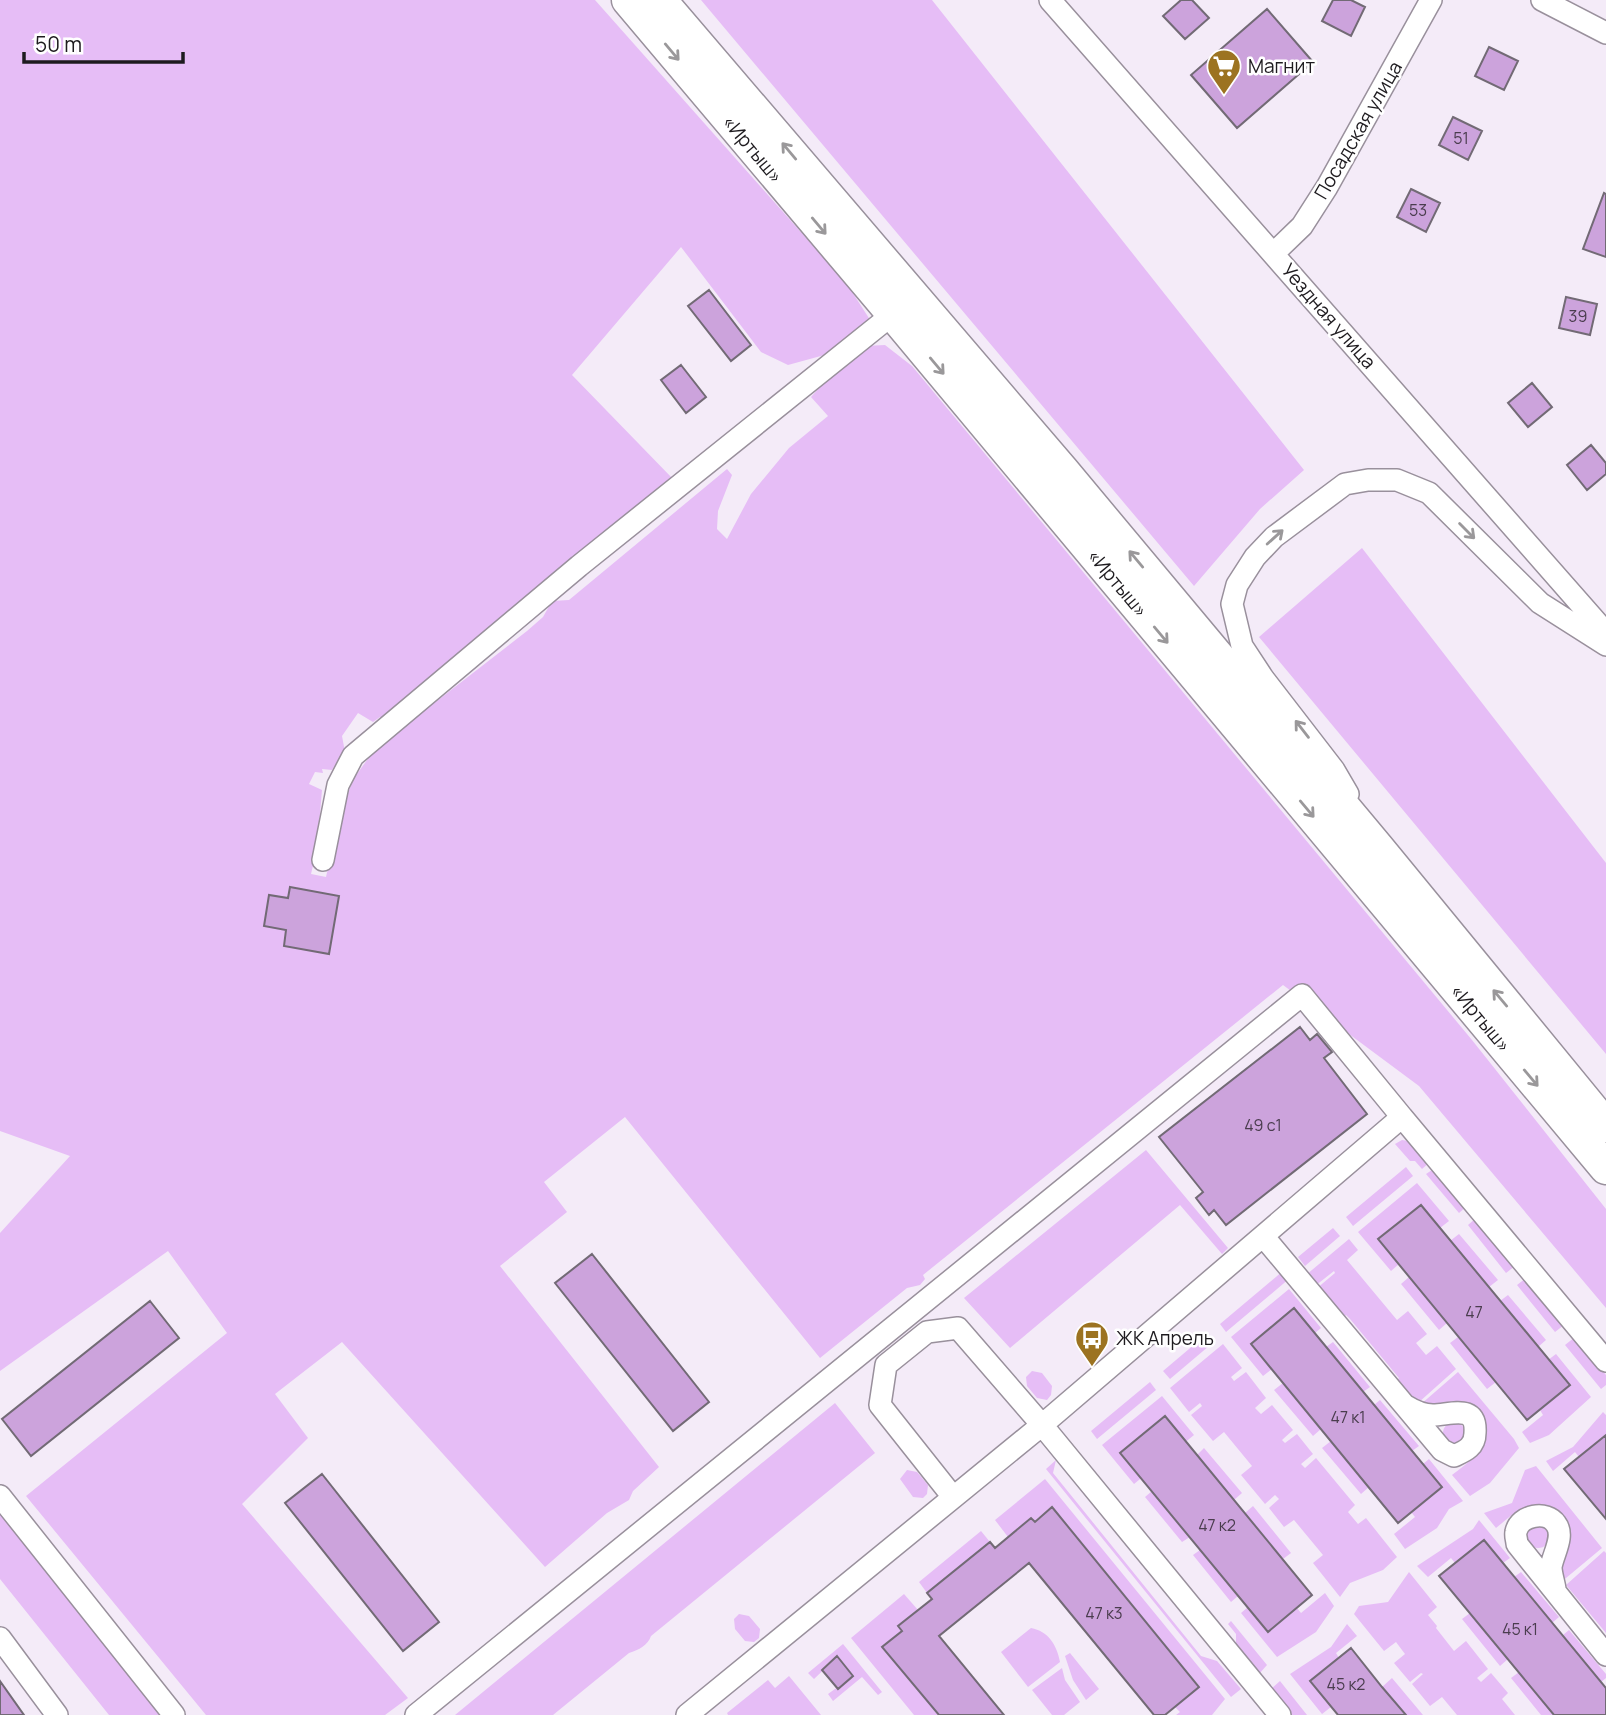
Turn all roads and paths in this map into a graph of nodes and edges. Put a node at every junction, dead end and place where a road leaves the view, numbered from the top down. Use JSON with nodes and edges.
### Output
{"nodes":[{"id":1,"x":628,"y":0,"type":"edge"},
{"id":2,"x":660,"y":0,"type":"edge"},
{"id":3,"x":1050,"y":0,"type":"edge"},
{"id":4,"x":1431,"y":0,"type":"edge"},
{"id":5,"x":1542,"y":0,"type":"edge"},
{"id":6,"x":1606,"y":33,"type":"edge"},
{"id":7,"x":1274,"y":253,"type":"junction"},
{"id":8,"x":893,"y":314,"type":"junction"},
{"id":9,"x":1606,"y":632,"type":"edge"},
{"id":10,"x":1606,"y":645,"type":"edge"},
{"id":11,"x":1378,"y":848,"type":"junction"},
{"id":12,"x":323,"y":860,"type":"dead end"},
{"id":13,"x":1402,"y":1117,"type":"junction"},
{"id":14,"x":1606,"y":1126,"type":"edge"},
{"id":15,"x":1606,"y":1167,"type":"edge"},
{"id":16,"x":1263,"y":1236,"type":"junction"},
{"id":17,"x":1606,"y":1361,"type":"edge"},
{"id":18,"x":1406,"y":1406,"type":"dead end"},
{"id":19,"x":1042,"y":1424,"type":"junction"},
{"id":20,"x":0,"y":1496,"type":"edge"},
{"id":21,"x":953,"y":1497,"type":"junction"},
{"id":22,"x":1555,"y":1589,"type":"dead end"},
{"id":23,"x":0,"y":1638,"type":"edge"},
{"id":24,"x":1606,"y":1655,"type":"edge"},
{"id":25,"x":57,"y":1715,"type":"edge"},
{"id":26,"x":174,"y":1715,"type":"edge"},
{"id":27,"x":416,"y":1715,"type":"edge"},
{"id":28,"x":687,"y":1715,"type":"edge"},
{"id":29,"x":1280,"y":1715,"type":"edge"}],
"edges":[{"from":1,"to":8,"type":"highway","name":"«Иртыш»","one_way":true},
{"from":11,"to":2,"type":"highway","name":"«Иртыш»","one_way":true},
{"from":3,"to":7,"type":"street","name":"Уездная улица"},
{"from":4,"to":7,"type":"street","name":"Посадская улица"},
{"from":5,"to":6,"type":"street"},
{"from":7,"to":9,"type":"street","name":"Уездная улица"},
{"from":8,"to":12,"type":"street"},
{"from":8,"to":15,"type":"highway","name":"«Иртыш»","one_way":true},
{"from":11,"to":10,"type":"street","one_way":true},
{"from":14,"to":11,"type":"highway","name":"«Иртыш»","one_way":true},
{"from":13,"to":16,"type":"street"},
{"from":13,"to":17,"type":"street"},
{"from":13,"to":27,"type":"street"},
{"from":16,"to":18,"type":"street"},
{"from":16,"to":19,"type":"street"},
{"from":19,"to":21,"type":"street"},
{"from":19,"to":21,"type":"street"},
{"from":19,"to":29,"type":"street"},
{"from":20,"to":26,"type":"street"},
{"from":21,"to":28,"type":"street"},
{"from":22,"to":24,"type":"street"},
{"from":23,"to":25,"type":"street"}]}
